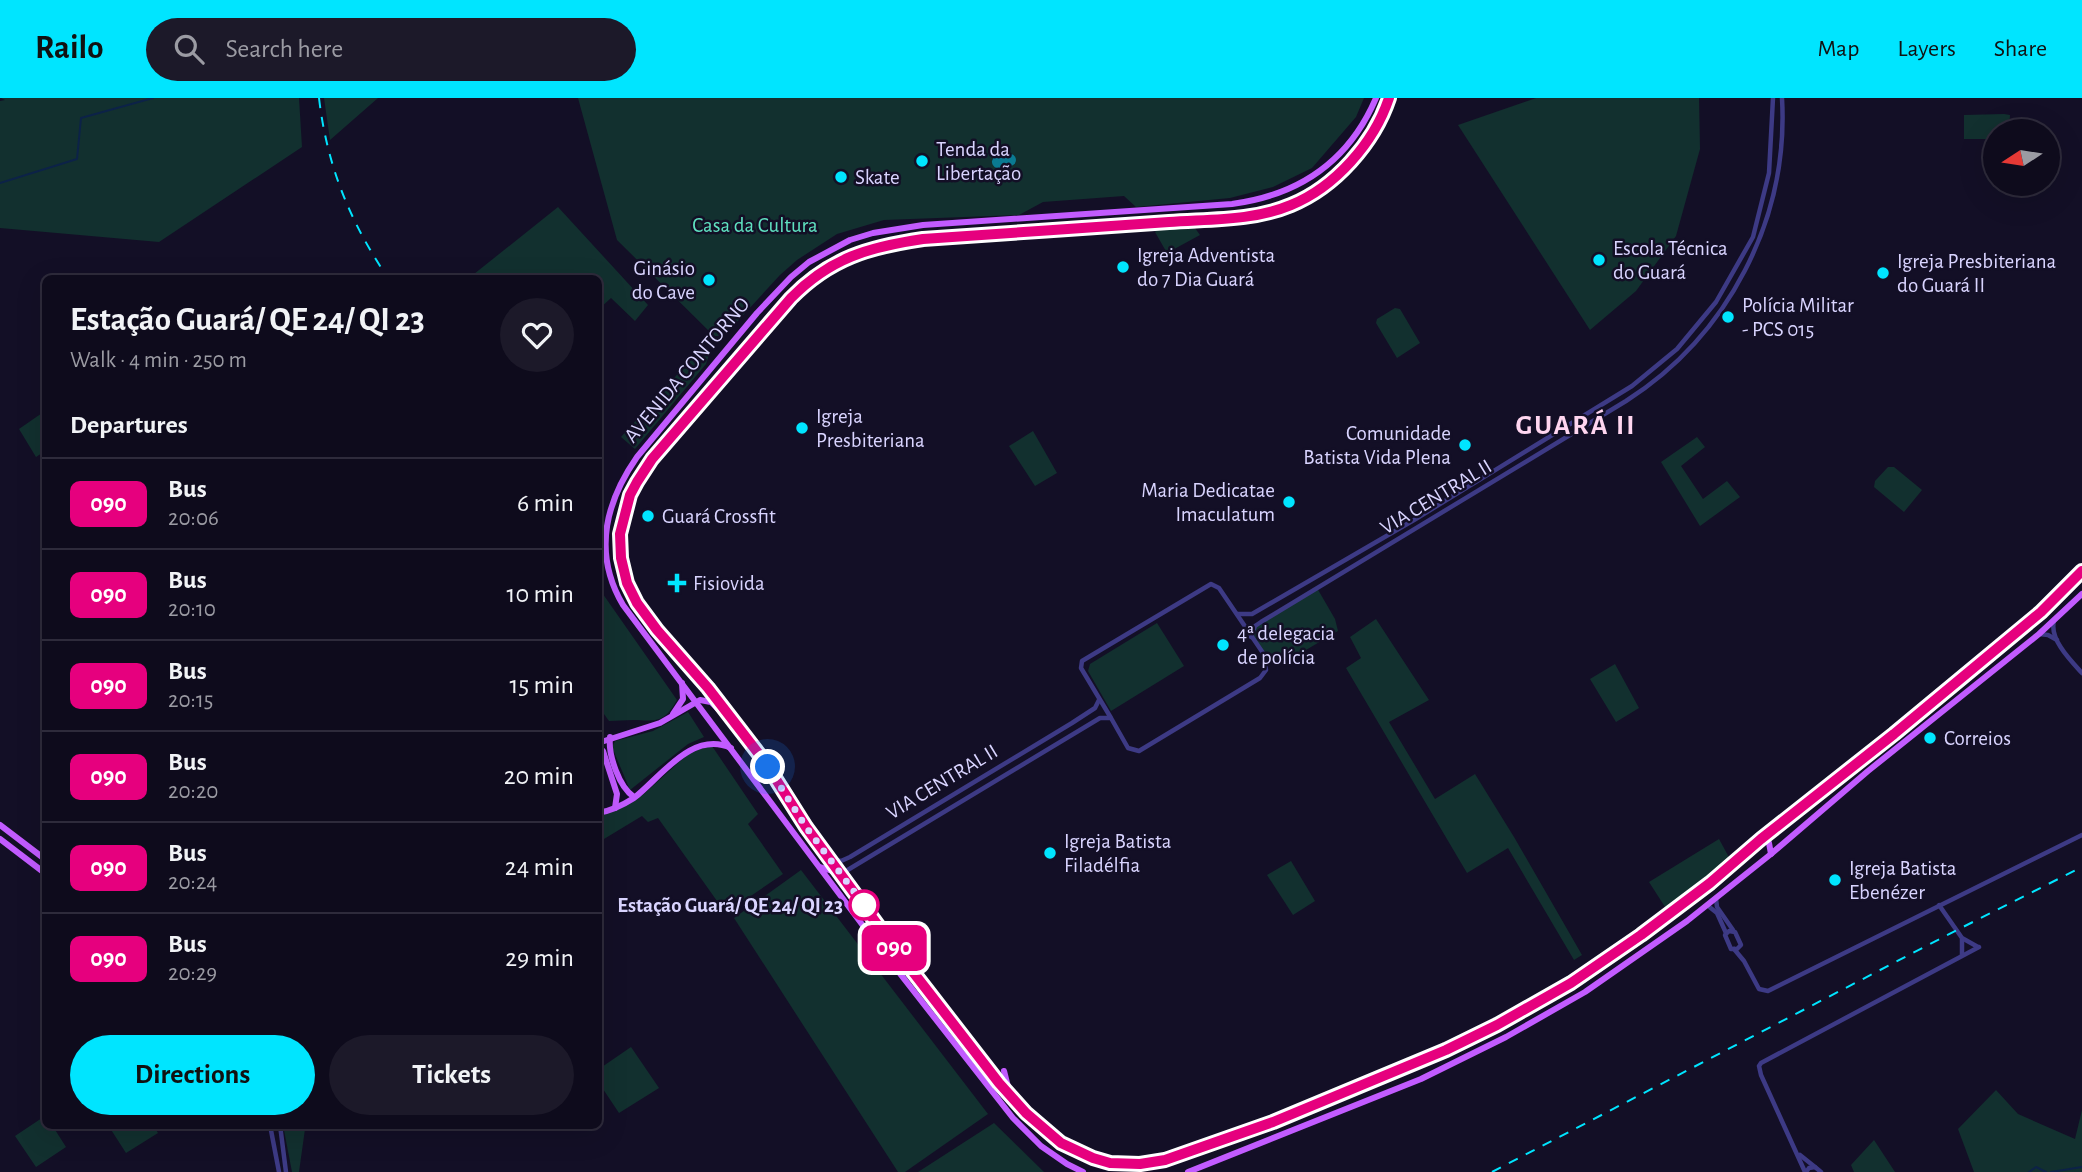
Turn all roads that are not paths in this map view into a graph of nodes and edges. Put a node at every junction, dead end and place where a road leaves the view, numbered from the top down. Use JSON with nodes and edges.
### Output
{"nodes":[{"id":1,"x":1376,"y":98,"type":"edge"},
{"id":2,"x":1390,"y":98,"type":"edge"},
{"id":3,"x":1773,"y":98,"type":"edge"},
{"id":4,"x":1782,"y":98,"type":"edge"},
{"id":5,"x":1313,"y":176,"type":"junction"},
{"id":6,"x":1320,"y":188,"type":"junction"},
{"id":7,"x":1268,"y":198,"type":"junction"},
{"id":8,"x":1188,"y":207,"type":"junction"},
{"id":9,"x":1272,"y":211,"type":"junction"},
{"id":10,"x":1097,"y":212,"type":"junction"},
{"id":11,"x":1188,"y":220,"type":"junction"},
{"id":12,"x":923,"y":225,"type":"junction"},
{"id":13,"x":1098,"y":227,"type":"junction"},
{"id":14,"x":923,"y":239,"type":"junction"},
{"id":15,"x":823,"y":254,"type":"junction"},
{"id":16,"x":1743,"y":257,"type":"junction"},
{"id":17,"x":1751,"y":260,"type":"junction"},
{"id":18,"x":808,"y":262,"type":"junction"},
{"id":19,"x":829,"y":266,"type":"junction"},
{"id":20,"x":815,"y":275,"type":"junction"},
{"id":21,"x":1646,"y":376,"type":"junction"},
{"id":22,"x":1653,"y":383,"type":"junction"},
{"id":23,"x":1591,"y":411,"type":"junction"},
{"id":24,"x":1596,"y":419,"type":"junction"},
{"id":25,"x":644,"y":449,"type":"junction"},
{"id":26,"x":652,"y":459,"type":"junction"},
{"id":27,"x":1432,"y":509,"type":"junction"},
{"id":28,"x":1436,"y":516,"type":"junction"},
{"id":29,"x":607,"y":528,"type":"junction"},
{"id":30,"x":620,"y":534,"type":"junction"},
{"id":31,"x":2082,"y":571,"type":"edge"},
{"id":32,"x":627,"y":583,"type":"junction"},
{"id":33,"x":613,"y":586,"type":"junction"},
{"id":34,"x":2082,"y":594,"type":"edge"},
{"id":35,"x":1237,"y":614,"type":"junction"},
{"id":36,"x":2054,"y":621,"type":"junction"},
{"id":37,"x":2014,"y":634,"type":"junction"},
{"id":38,"x":2039,"y":634,"type":"junction"},
{"id":39,"x":1251,"y":638,"type":"junction"},
{"id":40,"x":2058,"y":640,"type":"junction"},
{"id":41,"x":2024,"y":647,"type":"junction"},
{"id":42,"x":2082,"y":673,"type":"edge"},
{"id":43,"x":682,"y":683,"type":"junction"},
{"id":44,"x":1099,"y":699,"type":"junction"},
{"id":45,"x":696,"y":701,"type":"junction"},
{"id":46,"x":1111,"y":718,"type":"junction"},
{"id":47,"x":670,"y":719,"type":"junction"},
{"id":48,"x":1072,"y":723,"type":"junction"},
{"id":49,"x":1907,"y":723,"type":"junction"},
{"id":50,"x":1077,"y":731,"type":"junction"},
{"id":51,"x":1894,"y":734,"type":"junction"},
{"id":52,"x":745,"y":736,"type":"junction"},
{"id":53,"x":1914,"y":736,"type":"junction"},
{"id":54,"x":610,"y":737,"type":"junction"},
{"id":55,"x":602,"y":742,"type":"edge"},
{"id":56,"x":1900,"y":747,"type":"junction"},
{"id":57,"x":732,"y":749,"type":"junction"},
{"id":58,"x":602,"y":750,"type":"edge"},
{"id":59,"x":765,"y":762,"type":"junction"},
{"id":60,"x":748,"y":770,"type":"junction"},
{"id":61,"x":634,"y":797,"type":"junction"},
{"id":62,"x":615,"y":808,"type":"junction"},
{"id":63,"x":602,"y":812,"type":"edge"},
{"id":64,"x":922,"y":812,"type":"junction"},
{"id":65,"x":928,"y":822,"type":"junction"},
{"id":66,"x":0,"y":825,"type":"edge"},
{"id":67,"x":2082,"y":835,"type":"edge"},
{"id":68,"x":0,"y":839,"type":"edge"},
{"id":69,"x":1761,"y":839,"type":"junction"},
{"id":70,"x":869,"y":844,"type":"junction"},
{"id":71,"x":874,"y":854,"type":"junction"},
{"id":72,"x":1771,"y":854,"type":"junction"},
{"id":73,"x":42,"y":857,"type":"edge"},
{"id":74,"x":830,"y":859,"type":"junction"},
{"id":75,"x":818,"y":866,"type":"junction"},
{"id":76,"x":42,"y":871,"type":"edge"},
{"id":77,"x":841,"y":874,"type":"junction"},
{"id":78,"x":1716,"y":898,"type":"junction"},
{"id":79,"x":1706,"y":905,"type":"junction"},
{"id":80,"x":1939,"y":905,"type":"junction"},
{"id":81,"x":1734,"y":931,"type":"junction"},
{"id":82,"x":1726,"y":933,"type":"junction"},
{"id":83,"x":1641,"y":935,"type":"junction"},
{"id":84,"x":1962,"y":938,"type":"junction"},
{"id":85,"x":1741,"y":945,"type":"junction"},
{"id":86,"x":1734,"y":949,"type":"junction"},
{"id":87,"x":896,"y":950,"type":"junction"},
{"id":88,"x":1645,"y":951,"type":"junction"},
{"id":89,"x":1962,"y":956,"type":"junction"},
{"id":90,"x":888,"y":959,"type":"junction"},
{"id":91,"x":1744,"y":961,"type":"junction"},
{"id":92,"x":906,"y":963,"type":"junction"},
{"id":93,"x":896,"y":970,"type":"junction"},
{"id":94,"x":934,"y":1000,"type":"junction"},
{"id":95,"x":926,"y":1007,"type":"junction"},
{"id":96,"x":1446,"y":1050,"type":"junction"},
{"id":97,"x":1004,"y":1071,"type":"dead end"},
{"id":98,"x":1437,"y":1071,"type":"junction"},
{"id":99,"x":1011,"y":1097,"type":"junction"},
{"id":100,"x":1332,"y":1099,"type":"junction"},
{"id":101,"x":1334,"y":1114,"type":"junction"},
{"id":102,"x":271,"y":1129,"type":"edge"},
{"id":103,"x":281,"y":1129,"type":"edge"},
{"id":104,"x":1797,"y":1152,"type":"junction"},
{"id":105,"x":1109,"y":1167,"type":"edge"},
{"id":106,"x":1815,"y":1167,"type":"junction"},
{"id":107,"x":279,"y":1172,"type":"edge"},
{"id":108,"x":286,"y":1172,"type":"edge"},
{"id":109,"x":1083,"y":1172,"type":"edge"},
{"id":110,"x":1188,"y":1172,"type":"edge"},
{"id":111,"x":1806,"y":1172,"type":"edge"},
{"id":112,"x":1821,"y":1172,"type":"edge"}],
"edges":[{"from":1,"to":5,"type":"main road","name":"AVENIDA CONTORNO"},
{"from":2,"to":6,"type":"main road","name":"AVENIDA CONTORNO"},
{"from":3,"to":16,"type":"street","name":"VIA CENTRAL II"},
{"from":4,"to":17,"type":"street","name":"VIA CENTRAL II"},
{"from":5,"to":6,"type":"main road"},
{"from":5,"to":7,"type":"main road","name":"AVENIDA CONTORNO"},
{"from":6,"to":9,"type":"main road","name":"AVENIDA CONTORNO"},
{"from":7,"to":8,"type":"main road","name":"AVENIDA CONTORNO"},
{"from":7,"to":9,"type":"main road"},
{"from":8,"to":10,"type":"main road","name":"AVENIDA CONTORNO"},
{"from":8,"to":11,"type":"main road"},
{"from":9,"to":11,"type":"main road","name":"AVENIDA CONTORNO"},
{"from":10,"to":12,"type":"main road","name":"AVENIDA CONTORNO"},
{"from":10,"to":13,"type":"main road"},
{"from":11,"to":13,"type":"main road","name":"AVENIDA CONTORNO"},
{"from":12,"to":14,"type":"main road"},
{"from":12,"to":15,"type":"main road","name":"AVENIDA CONTORNO"},
{"from":13,"to":14,"type":"main road","name":"AVENIDA CONTORNO"},
{"from":14,"to":19,"type":"main road","name":"AVENIDA CONTORNO"},
{"from":15,"to":18,"type":"main road","name":"AVENIDA CONTORNO"},
{"from":15,"to":19,"type":"main road"},
{"from":16,"to":17,"type":"street"},
{"from":16,"to":21,"type":"street","name":"VIA CENTRAL II"},
{"from":17,"to":22,"type":"street","name":"VIA CENTRAL II"},
{"from":18,"to":20,"type":"main road"},
{"from":18,"to":25,"type":"main road","name":"AVENIDA CONTORNO"},
{"from":19,"to":20,"type":"main road","name":"AVENIDA CONTORNO"},
{"from":20,"to":26,"type":"main road","name":"AVENIDA CONTORNO"},
{"from":21,"to":22,"type":"street"},
{"from":21,"to":23,"type":"street","name":"VIA CENTRAL II"},
{"from":22,"to":24,"type":"street","name":"VIA CENTRAL II"},
{"from":23,"to":24,"type":"street"},
{"from":23,"to":27,"type":"street","name":"VIA CENTRAL II"},
{"from":24,"to":28,"type":"street","name":"VIA CENTRAL II"},
{"from":25,"to":26,"type":"main road"},
{"from":25,"to":29,"type":"main road","name":"AVENIDA CONTORNO"},
{"from":26,"to":30,"type":"main road","name":"AVENIDA CONTORNO"},
{"from":27,"to":28,"type":"street"},
{"from":27,"to":35,"type":"street","name":"VIA CENTRAL II"},
{"from":28,"to":39,"type":"street","name":"VIA CENTRAL II"},
{"from":29,"to":30,"type":"main road"},
{"from":29,"to":33,"type":"main road","name":"AVENIDA CONTORNO"},
{"from":30,"to":32,"type":"main road","name":"AVENIDA CONTORNO"},
{"from":31,"to":37,"type":"main road","name":"AVENIDA CONTORNO"},
{"from":32,"to":33,"type":"main road"},
{"from":32,"to":52,"type":"main road","name":"AVENIDA CONTORNO"},
{"from":33,"to":43,"type":"main road","name":"AVENIDA CONTORNO"},
{"from":34,"to":36,"type":"main road"},
{"from":35,"to":39,"type":"street"},
{"from":35,"to":44,"type":"street"},
{"from":36,"to":38,"type":"main road"},
{"from":36,"to":40,"type":"street"},
{"from":37,"to":41,"type":"main road"},
{"from":37,"to":49,"type":"main road","name":"AVENIDA CONTORNO"},
{"from":38,"to":40,"type":"street"},
{"from":38,"to":41,"type":"main road"},
{"from":39,"to":46,"type":"street"},
{"from":40,"to":42,"type":"street"},
{"from":41,"to":53,"type":"main road"},
{"from":43,"to":45,"type":"main road","name":"AVENIDA CONTORNO"},
{"from":43,"to":47,"type":"main road"},
{"from":44,"to":46,"type":"street"},
{"from":44,"to":48,"type":"street","name":"VIA CENTRAL II"},
{"from":45,"to":47,"type":"main road"},
{"from":45,"to":52,"type":"main road"},
{"from":45,"to":57,"type":"main road","name":"AVENIDA CONTORNO"},
{"from":46,"to":50,"type":"street","name":"VIA CENTRAL II"},
{"from":47,"to":54,"type":"main road"},
{"from":48,"to":50,"type":"street"},
{"from":48,"to":64,"type":"street","name":"VIA CENTRAL II"},
{"from":49,"to":51,"type":"main road","name":"AVENIDA CONTORNO"},
{"from":49,"to":53,"type":"main road"},
{"from":50,"to":65,"type":"street","name":"VIA CENTRAL II"},
{"from":51,"to":56,"type":"main road"},
{"from":51,"to":69,"type":"main road","name":"AVENIDA CONTORNO"},
{"from":52,"to":59,"type":"main road","name":"AVENIDA CONTORNO"},
{"from":53,"to":56,"type":"main road"},
{"from":54,"to":55,"type":"main road"},
{"from":54,"to":61,"type":"main road"},
{"from":56,"to":72,"type":"main road"},
{"from":57,"to":60,"type":"main road","name":"AVENIDA CONTORNO"},
{"from":57,"to":61,"type":"main road"},
{"from":58,"to":62,"type":"main road"},
{"from":59,"to":60,"type":"main road"},
{"from":59,"to":74,"type":"main road","name":"AVENIDA CONTORNO"},
{"from":60,"to":75,"type":"main road","name":"AVENIDA CONTORNO"},
{"from":61,"to":62,"type":"main road"},
{"from":62,"to":63,"type":"main road"},
{"from":64,"to":65,"type":"street"},
{"from":64,"to":70,"type":"street","name":"VIA CENTRAL II"},
{"from":65,"to":71,"type":"street","name":"VIA CENTRAL II"},
{"from":66,"to":73,"type":"main road"},
{"from":67,"to":80,"type":"street"},
{"from":68,"to":76,"type":"main road"},
{"from":69,"to":72,"type":"main road"},
{"from":69,"to":83,"type":"main road","name":"AVENIDA CONTORNO"},
{"from":70,"to":71,"type":"street"},
{"from":70,"to":74,"type":"street","name":"VIA CENTRAL II"},
{"from":71,"to":77,"type":"street","name":"VIA CENTRAL II"},
{"from":72,"to":78,"type":"main road"},
{"from":74,"to":77,"type":"main road","name":"AVENIDA CONTORNO"},
{"from":75,"to":77,"type":"main road"},
{"from":75,"to":90,"type":"main road","name":"AVENIDA CONTORNO"},
{"from":77,"to":87,"type":"main road","name":"AVENIDA CONTORNO"},
{"from":78,"to":79,"type":"main road"},
{"from":78,"to":81,"type":"street"},
{"from":79,"to":82,"type":"street"},
{"from":79,"to":88,"type":"main road"},
{"from":80,"to":84,"type":"street"},
{"from":80,"to":91,"type":"street"},
{"from":81,"to":82,"type":"street"},
{"from":81,"to":85,"type":"street"},
{"from":82,"to":86,"type":"street"},
{"from":83,"to":88,"type":"main road"},
{"from":83,"to":96,"type":"main road","name":"AVENIDA CONTORNO"},
{"from":84,"to":89,"type":"street"},
{"from":84,"to":89,"type":"street"},
{"from":85,"to":86,"type":"street"},
{"from":85,"to":91,"type":"street"},
{"from":86,"to":91,"type":"street"},
{"from":87,"to":90,"type":"main road"},
{"from":87,"to":92,"type":"main road","name":"AVENIDA CONTORNO"},
{"from":88,"to":98,"type":"main road"},
{"from":89,"to":104,"type":"street"},
{"from":90,"to":93,"type":"main road","name":"AVENIDA CONTORNO"},
{"from":92,"to":93,"type":"main road"},
{"from":92,"to":94,"type":"main road","name":"AVENIDA CONTORNO"},
{"from":93,"to":95,"type":"main road","name":"AVENIDA CONTORNO"},
{"from":94,"to":95,"type":"main road"},
{"from":94,"to":99,"type":"main road","name":"AVENIDA CONTORNO"},
{"from":95,"to":109,"type":"main road","name":"AVENIDA CONTORNO"},
{"from":96,"to":98,"type":"main road"},
{"from":96,"to":100,"type":"main road","name":"AVENIDA CONTORNO"},
{"from":97,"to":99,"type":"main road"},
{"from":98,"to":101,"type":"main road"},
{"from":99,"to":105,"type":"main road","name":"AVENIDA CONTORNO"},
{"from":100,"to":101,"type":"main road"},
{"from":100,"to":105,"type":"main road","name":"AVENIDA CONTORNO"},
{"from":101,"to":110,"type":"main road"},
{"from":102,"to":107,"type":"street"},
{"from":103,"to":108,"type":"street"},
{"from":104,"to":106,"type":"street"},
{"from":104,"to":111,"type":"street"},
{"from":106,"to":111,"type":"street"},
{"from":106,"to":112,"type":"street"}]}
